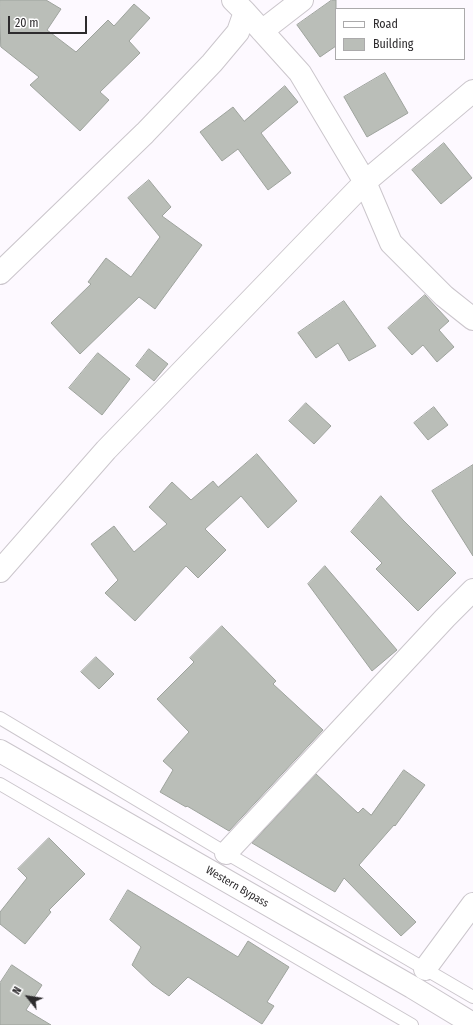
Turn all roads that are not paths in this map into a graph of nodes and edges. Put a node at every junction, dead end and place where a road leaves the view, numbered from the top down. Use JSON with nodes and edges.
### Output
{"nodes":[{"id":1,"x":302,"y":0,"type":"edge"},
{"id":2,"x":239,"y":6,"type":"edge"},
{"id":3,"x":262,"y":31,"type":"junction"},
{"id":4,"x":473,"y":91,"type":"edge"},
{"id":5,"x":365,"y":182,"type":"junction"},
{"id":6,"x":0,"y":273,"type":"edge"},
{"id":7,"x":473,"y":319,"type":"edge"},
{"id":8,"x":0,"y":571,"type":"edge"},
{"id":9,"x":473,"y":590,"type":"edge"},
{"id":10,"x":0,"y":718,"type":"edge"},
{"id":11,"x":0,"y":751,"type":"edge"},
{"id":12,"x":0,"y":784,"type":"edge"},
{"id":13,"x":226,"y":854,"type":"junction"},
{"id":14,"x":473,"y":904,"type":"edge"},
{"id":15,"x":425,"y":969,"type":"junction"},
{"id":16,"x":473,"y":998,"type":"edge"},
{"id":17,"x":473,"y":1024,"type":"edge"},
{"id":18,"x":412,"y":1025,"type":"edge"}],
"edges":[{"from":1,"to":3,"type":"street"},
{"from":2,"to":3,"type":"street"},
{"from":2,"to":6,"type":"street"},
{"from":3,"to":5,"type":"street"},
{"from":4,"to":5,"type":"street"},
{"from":5,"to":7,"type":"street"},
{"from":5,"to":8,"type":"street"},
{"from":9,"to":13,"type":"street"},
{"from":10,"to":13,"type":"lane"},
{"from":11,"to":17,"type":"street","name":"Western Bypass"},
{"from":12,"to":18,"type":"lane"},
{"from":13,"to":15,"type":"lane"},
{"from":14,"to":15,"type":"street"},
{"from":15,"to":16,"type":"lane"}]}
